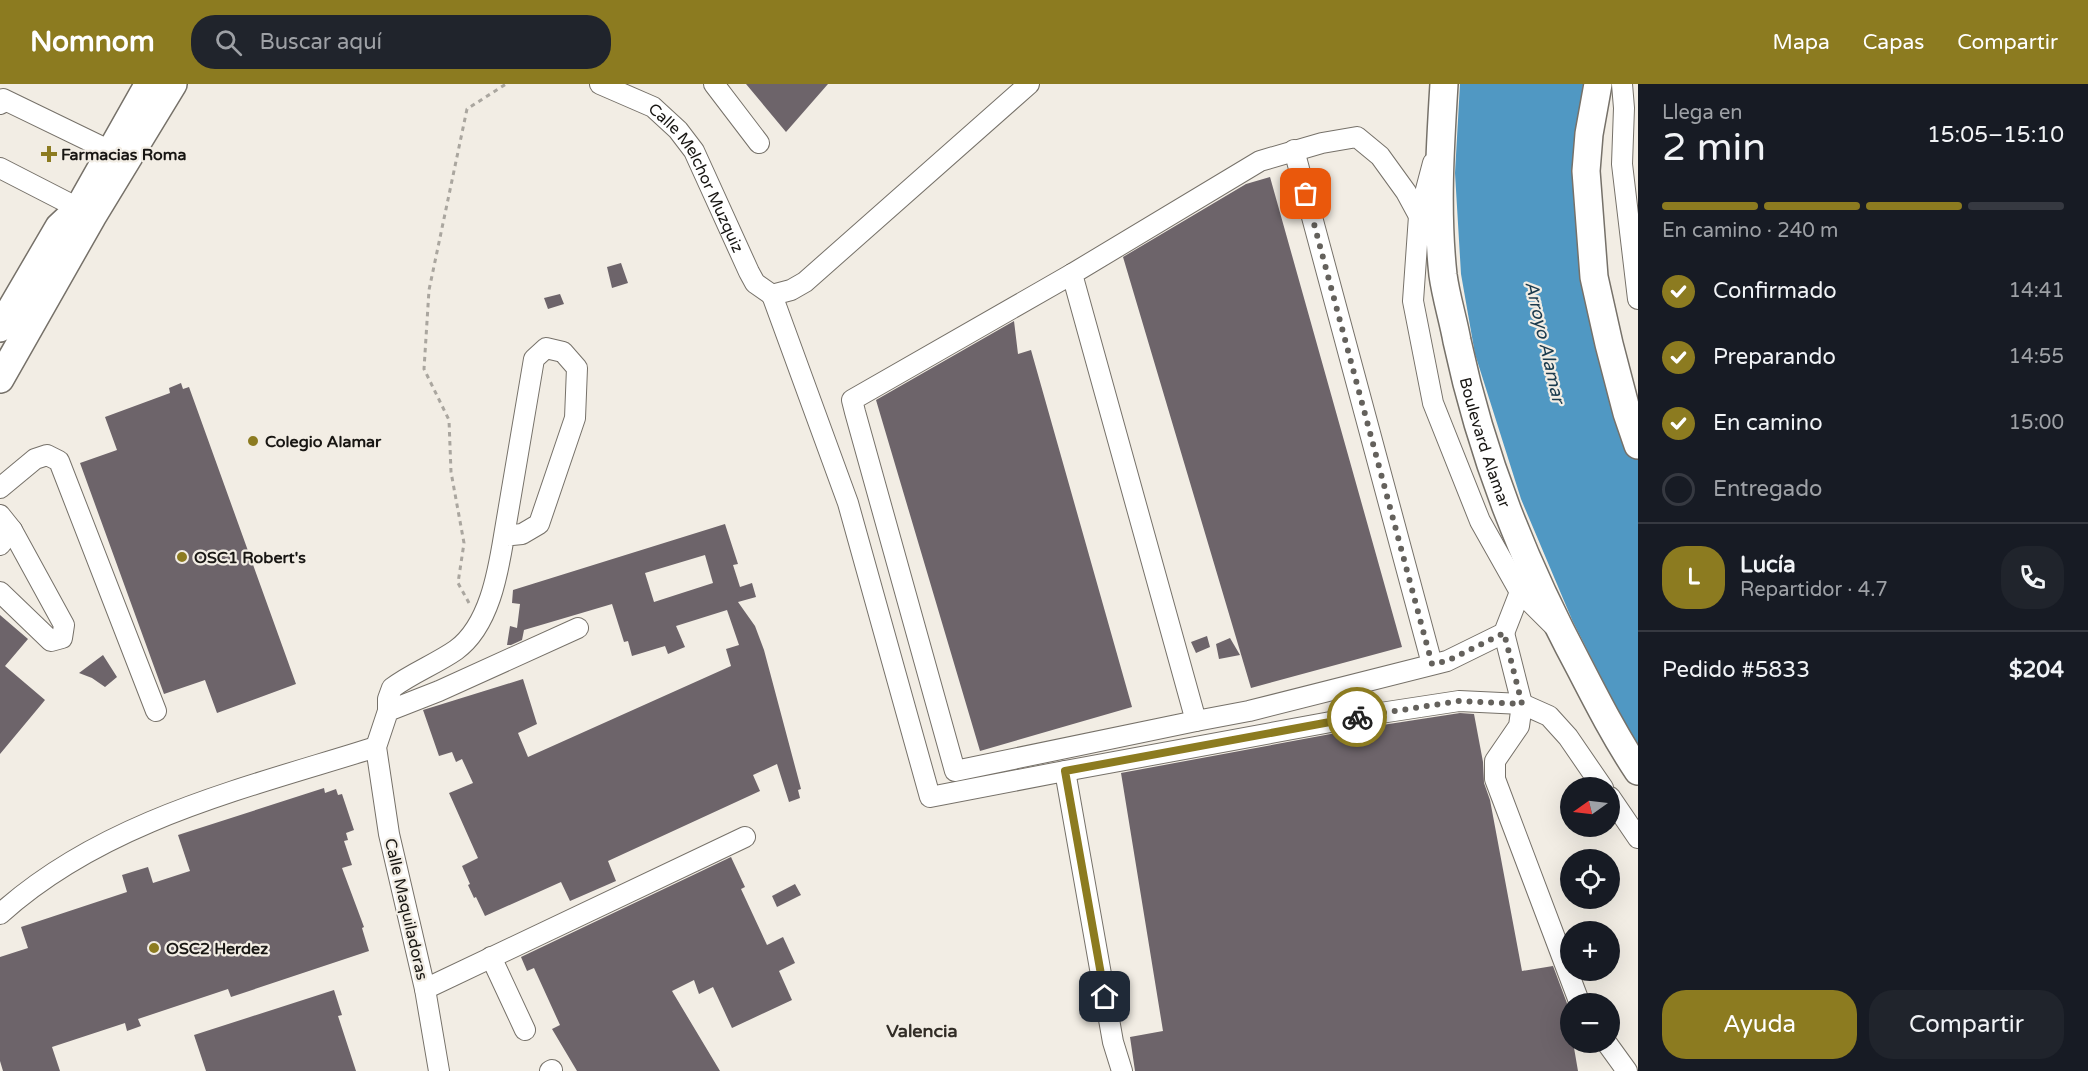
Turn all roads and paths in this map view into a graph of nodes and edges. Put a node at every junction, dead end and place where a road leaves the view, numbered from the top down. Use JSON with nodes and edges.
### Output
{"nodes":[{"id":1,"x":134,"y":84,"type":"edge"},
{"id":2,"x":147,"y":84,"type":"edge"},
{"id":3,"x":160,"y":84,"type":"edge"},
{"id":4,"x":173,"y":84,"type":"edge"},
{"id":5,"x":506,"y":84,"type":"edge"},
{"id":6,"x":600,"y":84,"type":"edge"},
{"id":7,"x":714,"y":84,"type":"edge"},
{"id":8,"x":1029,"y":84,"type":"edge"},
{"id":9,"x":1444,"y":84,"type":"edge"},
{"id":10,"x":1598,"y":84,"type":"edge"},
{"id":11,"x":1622,"y":84,"type":"edge"},
{"id":12,"x":0,"y":104,"type":"edge"},
{"id":13,"x":1441,"y":131,"type":"junction"},
{"id":14,"x":759,"y":143,"type":"dead end"},
{"id":15,"x":100,"y":146,"type":"junction"},
{"id":16,"x":1293,"y":150,"type":"junction"},
{"id":17,"x":0,"y":168,"type":"edge"},
{"id":18,"x":73,"y":206,"type":"junction"},
{"id":19,"x":1419,"y":216,"type":"junction"},
{"id":20,"x":64,"y":242,"type":"junction"},
{"id":21,"x":1072,"y":274,"type":"junction"},
{"id":22,"x":772,"y":295,"type":"junction"},
{"id":23,"x":1638,"y":299,"type":"edge"},
{"id":24,"x":0,"y":328,"type":"edge"},
{"id":25,"x":0,"y":379,"type":"edge"},
{"id":26,"x":1638,"y":445,"type":"edge"},
{"id":27,"x":0,"y":488,"type":"edge"},
{"id":28,"x":4,"y":530,"type":"edge"},
{"id":29,"x":504,"y":536,"type":"junction"},
{"id":30,"x":0,"y":592,"type":"edge"},
{"id":31,"x":1520,"y":592,"type":"junction"},
{"id":32,"x":578,"y":628,"type":"dead end"},
{"id":33,"x":475,"y":629,"type":"junction"},
{"id":34,"x":1504,"y":633,"type":"junction"},
{"id":35,"x":1561,"y":633,"type":"junction"},
{"id":36,"x":1432,"y":664,"type":"junction"},
{"id":37,"x":1522,"y":704,"type":"junction"},
{"id":38,"x":156,"y":711,"type":"dead end"},
{"id":39,"x":388,"y":711,"type":"junction"},
{"id":40,"x":1196,"y":722,"type":"junction"},
{"id":41,"x":376,"y":747,"type":"junction"},
{"id":42,"x":1065,"y":771,"type":"junction"},
{"id":43,"x":1638,"y":771,"type":"edge"},
{"id":44,"x":1595,"y":777,"type":"edge"},
{"id":45,"x":1620,"y":812,"type":"edge"},
{"id":46,"x":745,"y":837,"type":"dead end"},
{"id":47,"x":1638,"y":838,"type":"edge"},
{"id":48,"x":0,"y":914,"type":"edge"},
{"id":49,"x":491,"y":957,"type":"junction"},
{"id":50,"x":425,"y":989,"type":"junction"},
{"id":51,"x":1576,"y":993,"type":"edge"},
{"id":52,"x":525,"y":1030,"type":"dead end"},
{"id":53,"x":1614,"y":1053,"type":"edge"},
{"id":54,"x":436,"y":1068,"type":"edge"},
{"id":55,"x":1122,"y":1071,"type":"edge"},
{"id":56,"x":1627,"y":1071,"type":"edge"}],
"edges":[{"from":1,"to":15,"type":"main road"},
{"from":2,"to":18,"type":"main road"},
{"from":3,"to":18,"type":"highway"},
{"from":4,"to":20,"type":"highway"},
{"from":5,"to":33,"type":"path"},
{"from":6,"to":22,"type":"street","name":"Calle Melchor Muzquiz"},
{"from":7,"to":14,"type":"street"},
{"from":8,"to":22,"type":"street"},
{"from":9,"to":13,"type":"highway","name":"Boulevard Alamar"},
{"from":10,"to":26,"type":"highway"},
{"from":11,"to":23,"type":"street"},
{"from":12,"to":15,"type":"street"},
{"from":13,"to":19,"type":"street"},
{"from":13,"to":35,"type":"highway","name":"Boulevard Alamar"},
{"from":15,"to":18,"type":"main road"},
{"from":16,"to":19,"type":"street"},
{"from":16,"to":21,"type":"street"},
{"from":16,"to":36,"type":"street"},
{"from":17,"to":18,"type":"street"},
{"from":18,"to":20,"type":"highway"},
{"from":19,"to":31,"type":"street"},
{"from":20,"to":24,"type":"highway"},
{"from":20,"to":25,"type":"highway"},
{"from":21,"to":40,"type":"street"},
{"from":21,"to":40,"type":"street"},
{"from":22,"to":42,"type":"street"},
{"from":27,"to":38,"type":"street"},
{"from":28,"to":30,"type":"street"},
{"from":29,"to":29,"type":"street"},
{"from":29,"to":33,"type":"street"},
{"from":31,"to":34,"type":"street"},
{"from":31,"to":35,"type":"street"},
{"from":32,"to":39,"type":"street"},
{"from":33,"to":39,"type":"street"},
{"from":34,"to":36,"type":"street"},
{"from":34,"to":37,"type":"street"},
{"from":35,"to":43,"type":"highway","name":"Boulevard Alamar"},
{"from":36,"to":40,"type":"street"},
{"from":37,"to":42,"type":"street"},
{"from":37,"to":44,"type":"street"},
{"from":37,"to":51,"type":"street"},
{"from":39,"to":41,"type":"street"},
{"from":41,"to":48,"type":"street"},
{"from":41,"to":50,"type":"street","name":"Calle Maquiladoras"},
{"from":42,"to":55,"type":"street"},
{"from":45,"to":47,"type":"street"},
{"from":46,"to":49,"type":"street"},
{"from":49,"to":50,"type":"street"},
{"from":49,"to":52,"type":"street"},
{"from":50,"to":54,"type":"street","name":"Calle Maquiladoras"},
{"from":53,"to":56,"type":"street"}]}
